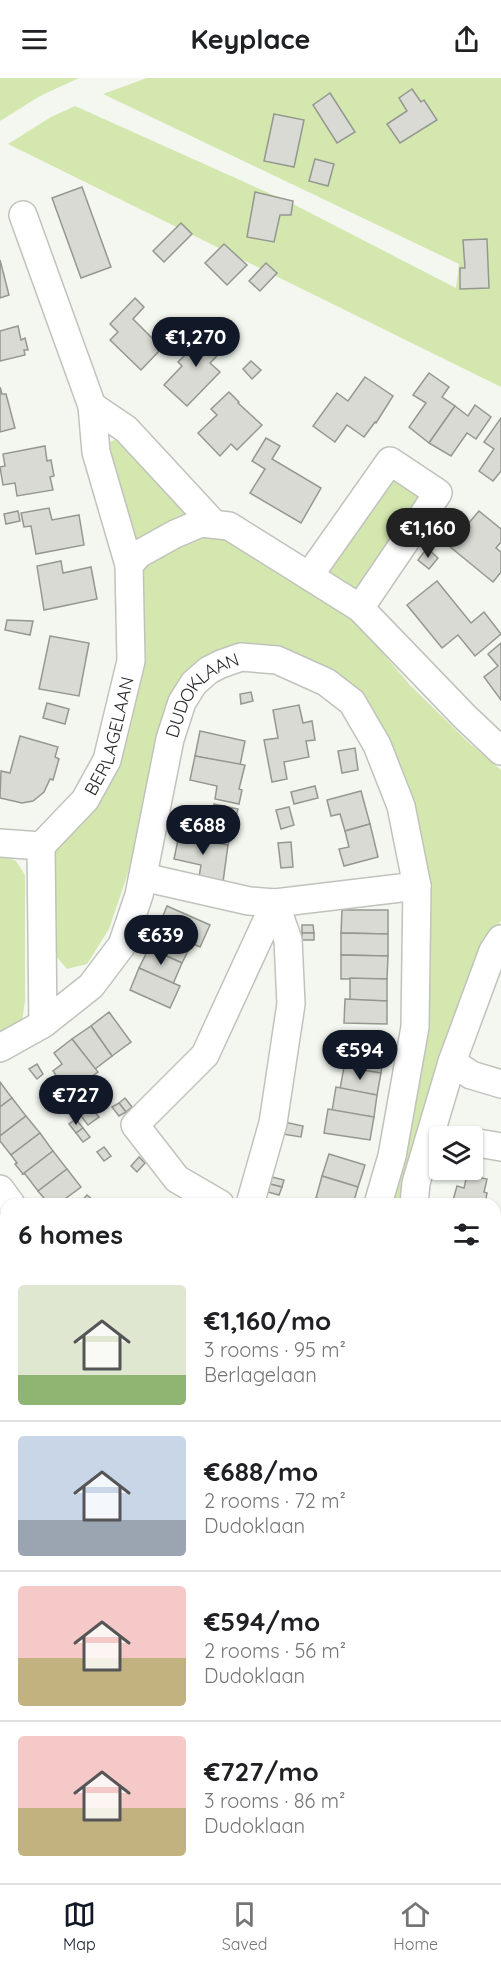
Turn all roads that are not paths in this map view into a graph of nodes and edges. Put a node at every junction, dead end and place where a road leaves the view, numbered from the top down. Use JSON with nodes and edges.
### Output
{"nodes":[{"id":1,"x":23,"y":215,"type":"dead end"},
{"id":2,"x":92,"y":406,"type":"junction"},
{"id":3,"x":214,"y":524,"type":"junction"},
{"id":4,"x":129,"y":565,"type":"junction"},
{"id":5,"x":309,"y":576,"type":"junction"},
{"id":6,"x":360,"y":608,"type":"junction"},
{"id":7,"x":501,"y":751,"type":"edge"},
{"id":8,"x":0,"y":843,"type":"edge"},
{"id":9,"x":40,"y":846,"type":"junction"},
{"id":10,"x":143,"y":877,"type":"junction"},
{"id":11,"x":417,"y":886,"type":"junction"},
{"id":12,"x":275,"y":903,"type":"junction"},
{"id":13,"x":501,"y":939,"type":"edge"},
{"id":14,"x":43,"y":1024,"type":"junction"},
{"id":15,"x":0,"y":1048,"type":"edge"},
{"id":16,"x":452,"y":1062,"type":"junction"},
{"id":17,"x":501,"y":1084,"type":"edge"},
{"id":18,"x":441,"y":1126,"type":"edge"},
{"id":19,"x":483,"y":1144,"type":"edge"},
{"id":20,"x":501,"y":1147,"type":"edge"},
{"id":21,"x":429,"y":1156,"type":"edge"},
{"id":22,"x":210,"y":1198,"type":"edge"},
{"id":23,"x":252,"y":1198,"type":"edge"},
{"id":24,"x":380,"y":1198,"type":"edge"},
{"id":25,"x":415,"y":1198,"type":"edge"}],
"edges":[{"from":1,"to":2,"type":"street","name":"BERLAGELAAN"},
{"from":2,"to":3,"type":"street"},
{"from":2,"to":4,"type":"street","name":"BERLAGELAAN"},
{"from":3,"to":4,"type":"street"},
{"from":3,"to":5,"type":"street"},
{"from":4,"to":9,"type":"street","name":"BERLAGELAAN"},
{"from":5,"to":6,"type":"street"},
{"from":5,"to":6,"type":"street"},
{"from":6,"to":7,"type":"street"},
{"from":8,"to":9,"type":"street"},
{"from":9,"to":14,"type":"street"},
{"from":10,"to":11,"type":"street","name":"DUDOKLAAN"},
{"from":10,"to":12,"type":"street"},
{"from":10,"to":14,"type":"street","name":"DUDOKLAAN"},
{"from":11,"to":12,"type":"street"},
{"from":11,"to":24,"type":"street","name":"DUDOKLAAN"},
{"from":12,"to":22,"type":"street"},
{"from":12,"to":23,"type":"street"},
{"from":13,"to":16,"type":"street"},
{"from":14,"to":15,"type":"street","name":"DUDOKLAAN"},
{"from":16,"to":17,"type":"street"},
{"from":16,"to":18,"type":"street"},
{"from":19,"to":20,"type":"street"},
{"from":21,"to":25,"type":"street"}]}
